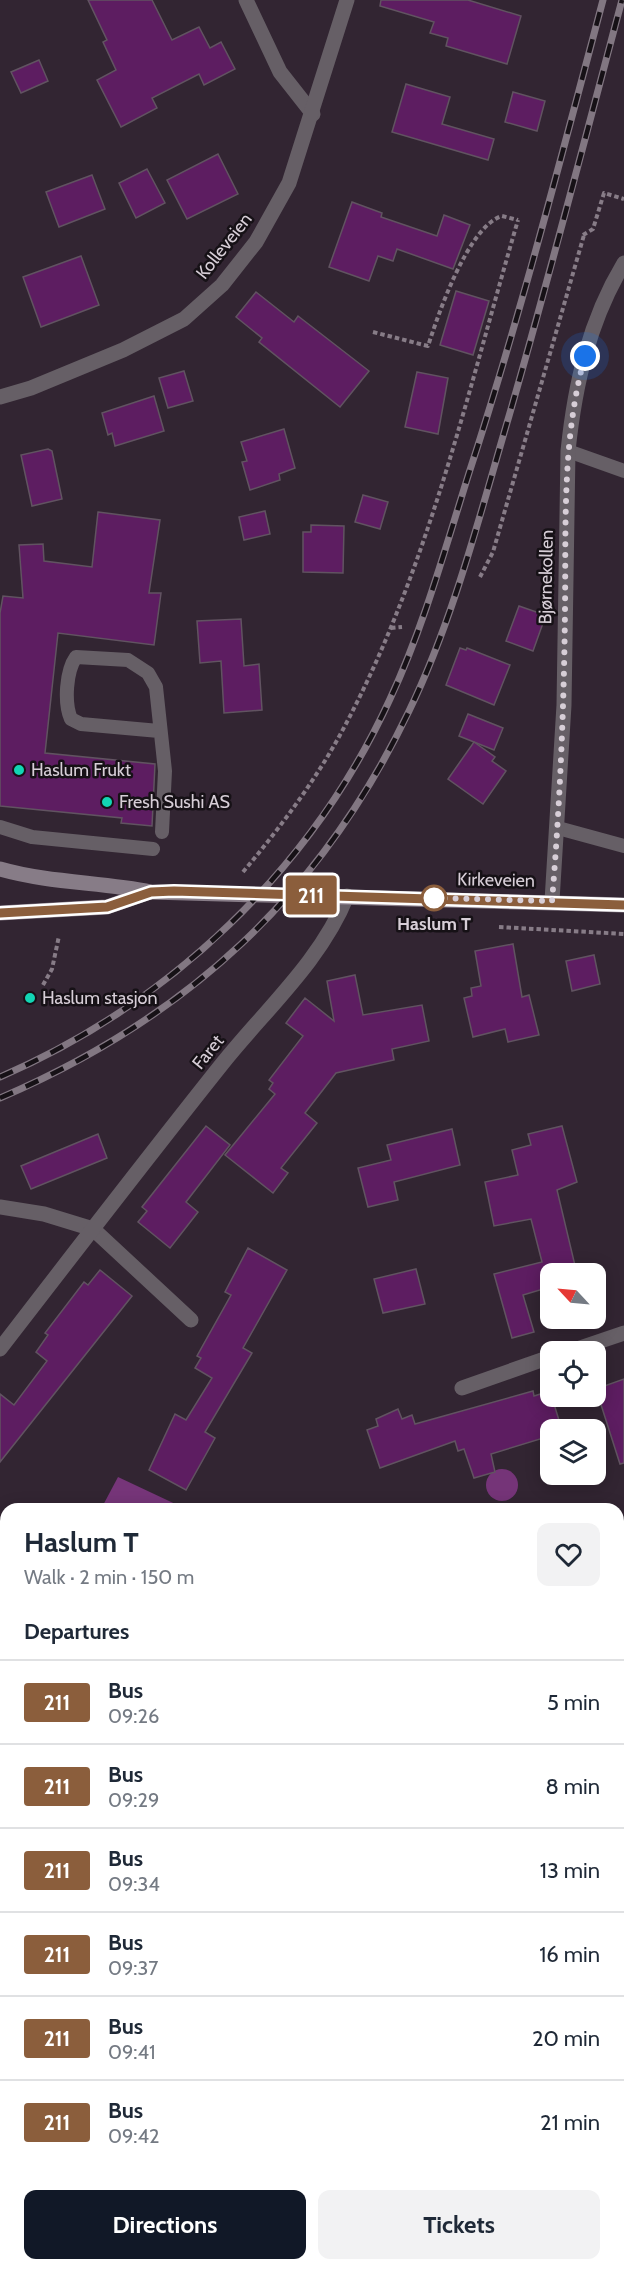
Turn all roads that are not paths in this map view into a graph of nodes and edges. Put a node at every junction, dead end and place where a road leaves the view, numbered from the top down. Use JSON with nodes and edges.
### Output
{"nodes":[{"id":1,"x":246,"y":0,"type":"edge"},
{"id":2,"x":347,"y":0,"type":"edge"},
{"id":3,"x":313,"y":114,"type":"junction"},
{"id":4,"x":624,"y":263,"type":"edge"},
{"id":5,"x":0,"y":397,"type":"edge"},
{"id":6,"x":568,"y":451,"type":"junction"},
{"id":7,"x":624,"y":471,"type":"edge"},
{"id":8,"x":159,"y":731,"type":"junction"},
{"id":9,"x":0,"y":827,"type":"edge"},
{"id":10,"x":558,"y":828,"type":"junction"},
{"id":11,"x":162,"y":832,"type":"dead end"},
{"id":12,"x":624,"y":846,"type":"edge"},
{"id":13,"x":153,"y":849,"type":"dead end"},
{"id":14,"x":0,"y":869,"type":"edge"},
{"id":15,"x":151,"y":892,"type":"junction"},
{"id":16,"x":347,"y":896,"type":"junction"},
{"id":17,"x":552,"y":901,"type":"junction"},
{"id":18,"x":624,"y":905,"type":"edge"},
{"id":19,"x":0,"y":913,"type":"edge"},
{"id":20,"x":0,"y":1207,"type":"edge"},
{"id":21,"x":93,"y":1229,"type":"junction"},
{"id":22,"x":191,"y":1320,"type":"dead end"},
{"id":23,"x":624,"y":1333,"type":"edge"},
{"id":24,"x":600,"y":1341,"type":"edge"},
{"id":25,"x":0,"y":1348,"type":"edge"},
{"id":26,"x":540,"y":1361,"type":"edge"},
{"id":27,"x":462,"y":1388,"type":"dead end"}],
"edges":[{"from":1,"to":3,"type":"street"},
{"from":2,"to":3,"type":"street","name":"Kolleveien"},
{"from":3,"to":5,"type":"street","name":"Kolleveien"},
{"from":4,"to":6,"type":"street","name":"Bjørnekollen"},
{"from":6,"to":7,"type":"lane"},
{"from":6,"to":10,"type":"street","name":"Bjørnekollen"},
{"from":8,"to":8,"type":"lane"},
{"from":8,"to":11,"type":"lane"},
{"from":9,"to":13,"type":"lane"},
{"from":10,"to":12,"type":"lane"},
{"from":10,"to":17,"type":"street","name":"Bjørnekollen"},
{"from":14,"to":15,"type":"main road","name":"Kirkeveien"},
{"from":15,"to":16,"type":"main road","name":"Kirkeveien"},
{"from":15,"to":19,"type":"main road","name":"Kirkeveien"},
{"from":16,"to":17,"type":"main road","name":"Kirkeveien"},
{"from":16,"to":21,"type":"street","name":"Faret"},
{"from":17,"to":18,"type":"main road","name":"Kirkeveien"},
{"from":20,"to":21,"type":"street"},
{"from":21,"to":22,"type":"street"},
{"from":21,"to":25,"type":"street","name":"Faret"},
{"from":23,"to":24,"type":"street"},
{"from":26,"to":27,"type":"street"}]}
